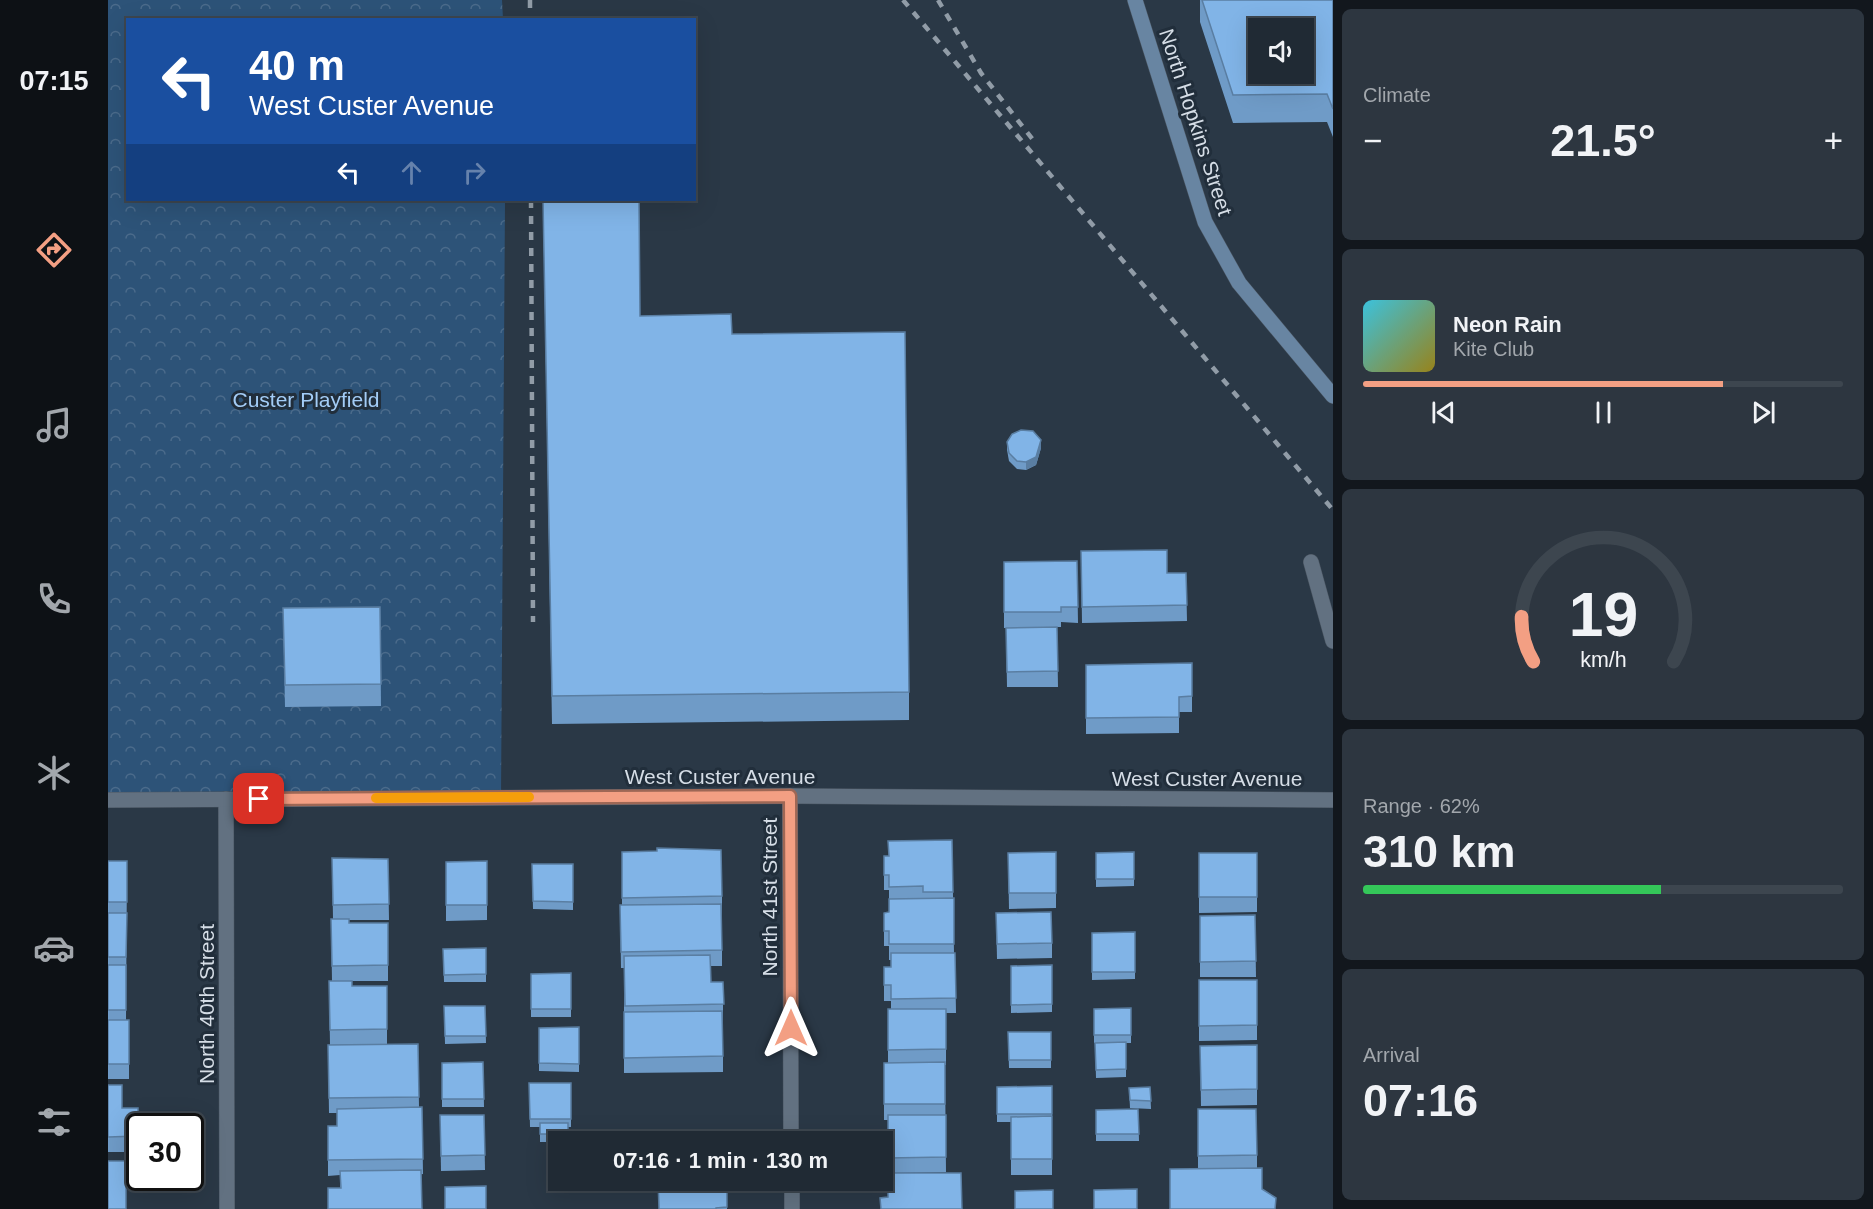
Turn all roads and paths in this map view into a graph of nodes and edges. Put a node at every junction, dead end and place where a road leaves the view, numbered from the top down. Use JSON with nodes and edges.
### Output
{"nodes":[{"id":1,"x":1135,"y":0,"type":"edge"},
{"id":2,"x":1333,"y":396,"type":"edge"},
{"id":3,"x":1311,"y":562,"type":"dead end"},
{"id":4,"x":1333,"y":641,"type":"edge"},
{"id":5,"x":790,"y":796,"type":"junction"},
{"id":6,"x":226,"y":799,"type":"junction"},
{"id":7,"x":108,"y":800,"type":"edge"},
{"id":8,"x":1333,"y":800,"type":"edge"},
{"id":9,"x":791,"y":1131,"type":"edge"},
{"id":10,"x":792,"y":1191,"type":"edge"},
{"id":11,"x":227,"y":1209,"type":"edge"},
{"id":12,"x":792,"y":1209,"type":"edge"}],
"edges":[{"from":1,"to":2,"type":"main road","name":"North Hopkins Street"},
{"from":3,"to":4,"type":"street"},
{"from":5,"to":6,"type":"street","name":"West Custer Avenue"},
{"from":5,"to":8,"type":"street","name":"West Custer Avenue"},
{"from":5,"to":9,"type":"street","name":"North 41st Street"},
{"from":6,"to":7,"type":"street","name":"West Custer Avenue"},
{"from":6,"to":11,"type":"street","name":"North 40th Street"},
{"from":10,"to":12,"type":"street"}]}
